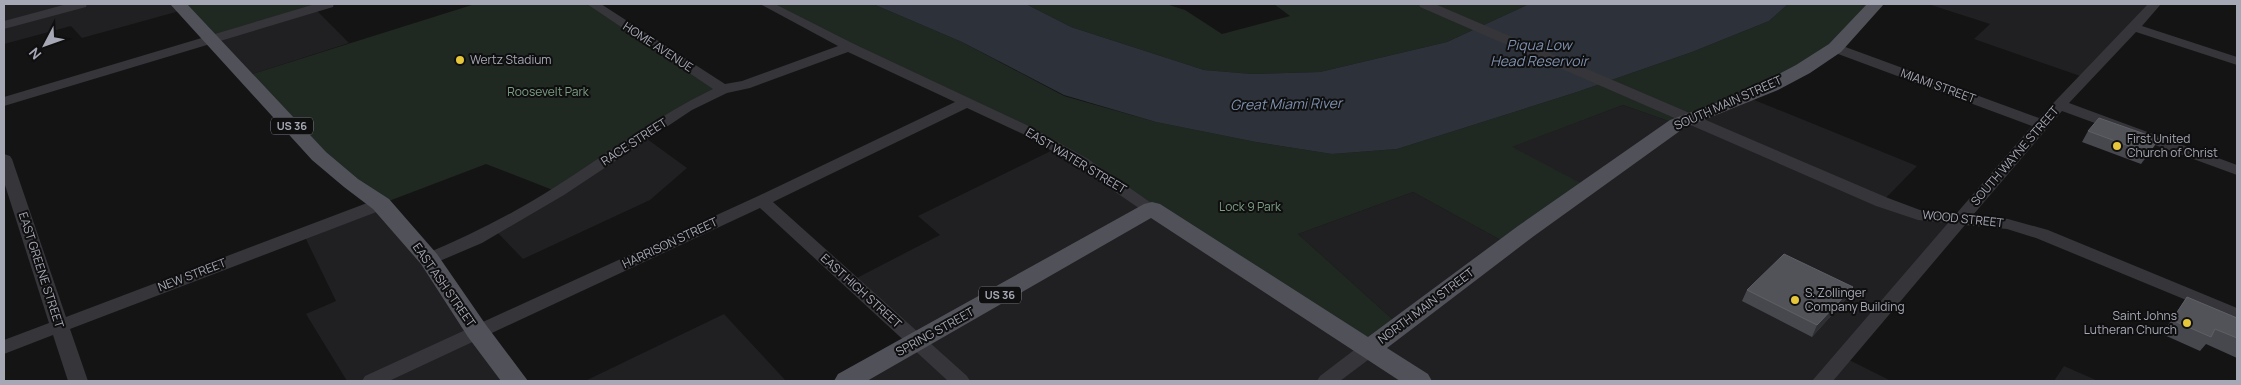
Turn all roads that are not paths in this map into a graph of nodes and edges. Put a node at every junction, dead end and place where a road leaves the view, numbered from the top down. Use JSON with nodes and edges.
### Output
{"nodes":[{"id":1,"x":81,"y":4,"type":"edge"},
{"id":2,"x":178,"y":4,"type":"edge"},
{"id":3,"x":328,"y":4,"type":"edge"},
{"id":4,"x":593,"y":4,"type":"edge"},
{"id":5,"x":766,"y":4,"type":"edge"},
{"id":6,"x":1425,"y":4,"type":"edge"},
{"id":7,"x":1876,"y":4,"type":"edge"},
{"id":8,"x":2155,"y":4,"type":"edge"},
{"id":9,"x":4,"y":24,"type":"edge"},
{"id":10,"x":2133,"y":27,"type":"junction"},
{"id":11,"x":210,"y":38,"type":"junction"},
{"id":12,"x":848,"y":47,"type":"junction"},
{"id":13,"x":1835,"y":48,"type":"junction"},
{"id":14,"x":2237,"y":61,"type":"edge"},
{"id":15,"x":723,"y":89,"type":"junction"},
{"id":16,"x":4,"y":102,"type":"edge"},
{"id":17,"x":967,"y":102,"type":"junction"},
{"id":18,"x":2060,"y":105,"type":"junction"},
{"id":19,"x":1690,"y":118,"type":"junction"},
{"id":20,"x":2042,"y":124,"type":"junction"},
{"id":21,"x":4,"y":159,"type":"edge"},
{"id":22,"x":2237,"y":170,"type":"edge"},
{"id":23,"x":762,"y":201,"type":"junction"},
{"id":24,"x":381,"y":204,"type":"junction"},
{"id":25,"x":1152,"y":209,"type":"junction"},
{"id":26,"x":1959,"y":220,"type":"junction"},
{"id":27,"x":1526,"y":231,"type":"joint"},
{"id":28,"x":429,"y":259,"type":"junction"},
{"id":29,"x":2237,"y":315,"type":"edge"},
{"id":30,"x":60,"y":326,"type":"junction"},
{"id":31,"x":477,"y":331,"type":"junction"},
{"id":32,"x":918,"y":342,"type":"junction"},
{"id":33,"x":4,"y":347,"type":"edge"},
{"id":34,"x":1369,"y":349,"type":"junction"},
{"id":35,"x":78,"y":381,"type":"edge"},
{"id":36,"x":372,"y":381,"type":"edge"},
{"id":37,"x":515,"y":381,"type":"edge"},
{"id":38,"x":848,"y":381,"type":"edge"},
{"id":39,"x":960,"y":381,"type":"edge"},
{"id":40,"x":1327,"y":381,"type":"edge"},
{"id":41,"x":1419,"y":381,"type":"edge"},
{"id":42,"x":1822,"y":381,"type":"edge"}],
"edges":[{"from":1,"to":9,"type":"street"},
{"from":2,"to":11,"type":"main road","name":"EAST ASH STREET","number":"US 36"},
{"from":3,"to":11,"type":"street"},
{"from":4,"to":15,"type":"street","name":"HOME AVENUE"},
{"from":5,"to":12,"type":"street","name":"EAST WATER STREET"},
{"from":6,"to":19,"type":"street","name":"WOOD STREET"},
{"from":7,"to":13,"type":"main road","name":"SOUTH MAIN STREET"},
{"from":8,"to":10,"type":"street","name":"SOUTH WAYNE STREET"},
{"from":10,"to":14,"type":"street"},
{"from":10,"to":18,"type":"street","name":"SOUTH WAYNE STREET"},
{"from":11,"to":16,"type":"street"},
{"from":11,"to":24,"type":"main road","name":"EAST ASH STREET","number":"US 36"},
{"from":12,"to":15,"type":"street","name":"RACE STREET"},
{"from":12,"to":17,"type":"street","name":"EAST WATER STREET"},
{"from":13,"to":19,"type":"main road","name":"SOUTH MAIN STREET"},
{"from":13,"to":20,"type":"street","name":"MIAMI STREET"},
{"from":15,"to":28,"type":"street","name":"RACE STREET"},
{"from":17,"to":23,"type":"street","name":"HARRISON STREET"},
{"from":17,"to":25,"type":"street","name":"EAST WATER STREET"},
{"from":18,"to":20,"type":"street","name":"SOUTH WAYNE STREET"},
{"from":18,"to":22,"type":"street"},
{"from":19,"to":26,"type":"street","name":"WOOD STREET"},
{"from":19,"to":27,"type":"main road","name":"SOUTH MAIN STREET"},
{"from":20,"to":26,"type":"street","name":"SOUTH WAYNE STREET"},
{"from":21,"to":30,"type":"street","name":"EAST GREENE STREET"},
{"from":23,"to":31,"type":"street","name":"HARRISON STREET"},
{"from":23,"to":32,"type":"street","name":"EAST HIGH STREET"},
{"from":24,"to":28,"type":"main road","name":"EAST ASH STREET","number":"US 36"},
{"from":24,"to":30,"type":"street","name":"NEW STREET"},
{"from":25,"to":32,"type":"main road","name":"SPRING STREET","number":"US 36"},
{"from":25,"to":34,"type":"main road","name":"EAST WATER STREET"},
{"from":26,"to":29,"type":"street","name":"WOOD STREET"},
{"from":26,"to":42,"type":"street","name":"SOUTH WAYNE STREET"},
{"from":27,"to":34,"type":"main road","name":"NORTH MAIN STREET"},
{"from":28,"to":31,"type":"main road","name":"EAST ASH STREET","number":"US 36"},
{"from":30,"to":33,"type":"street","name":"NEW STREET"},
{"from":30,"to":35,"type":"street","name":"EAST GREENE STREET"},
{"from":31,"to":36,"type":"street","name":"HARRISON STREET"},
{"from":31,"to":37,"type":"main road","name":"EAST ASH STREET","number":"US 36"},
{"from":32,"to":38,"type":"main road","name":"SPRING STREET","number":"US 36"},
{"from":32,"to":39,"type":"street","name":"EAST HIGH STREET"},
{"from":34,"to":40,"type":"street","name":"NORTH MAIN STREET"},
{"from":34,"to":41,"type":"main road","name":"EAST WATER STREET"}]}
